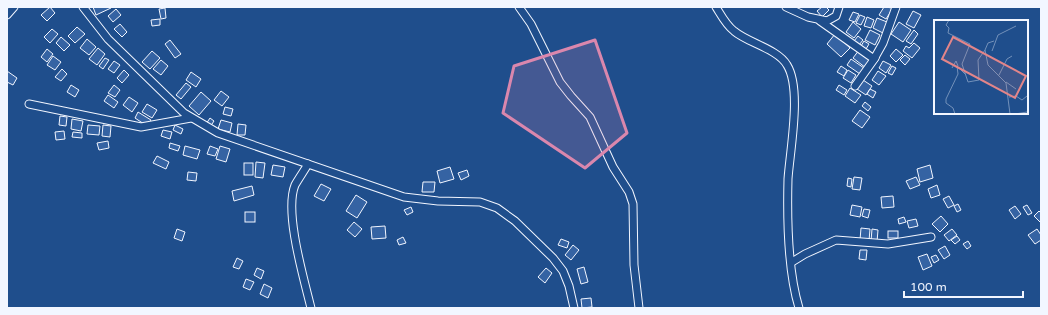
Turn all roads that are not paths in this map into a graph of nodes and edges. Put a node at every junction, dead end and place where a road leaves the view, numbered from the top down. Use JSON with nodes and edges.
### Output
{"nodes":[{"id":1,"x":14,"y":7,"type":"edge"},
{"id":2,"x":83,"y":7,"type":"edge"},
{"id":3,"x":519,"y":7,"type":"edge"},
{"id":4,"x":716,"y":7,"type":"edge"},
{"id":5,"x":786,"y":7,"type":"edge"},
{"id":6,"x":839,"y":7,"type":"edge"},
{"id":7,"x":896,"y":7,"type":"edge"},
{"id":8,"x":7,"y":15,"type":"edge"},
{"id":9,"x":820,"y":21,"type":"junction"},
{"id":10,"x":875,"y":58,"type":"junction"},
{"id":11,"x":855,"y":86,"type":"dead end"},
{"id":12,"x":29,"y":104,"type":"dead end"},
{"id":13,"x":191,"y":118,"type":"junction"},
{"id":14,"x":308,"y":164,"type":"junction"},
{"id":15,"x":931,"y":238,"type":"dead end"},
{"id":16,"x":792,"y":262,"type":"junction"},
{"id":17,"x":311,"y":308,"type":"edge"},
{"id":18,"x":574,"y":308,"type":"edge"},
{"id":19,"x":639,"y":308,"type":"edge"},
{"id":20,"x":799,"y":308,"type":"edge"}],
"edges":[{"from":1,"to":8,"type":"street"},
{"from":2,"to":13,"type":"street"},
{"from":3,"to":19,"type":"street"},
{"from":4,"to":16,"type":"street"},
{"from":5,"to":9,"type":"street"},
{"from":6,"to":9,"type":"street"},
{"from":7,"to":10,"type":"street"},
{"from":9,"to":10,"type":"street"},
{"from":10,"to":11,"type":"street"},
{"from":12,"to":13,"type":"street"},
{"from":13,"to":14,"type":"street"},
{"from":14,"to":17,"type":"street"},
{"from":14,"to":18,"type":"street"},
{"from":15,"to":16,"type":"street"},
{"from":16,"to":20,"type":"street"}]}
